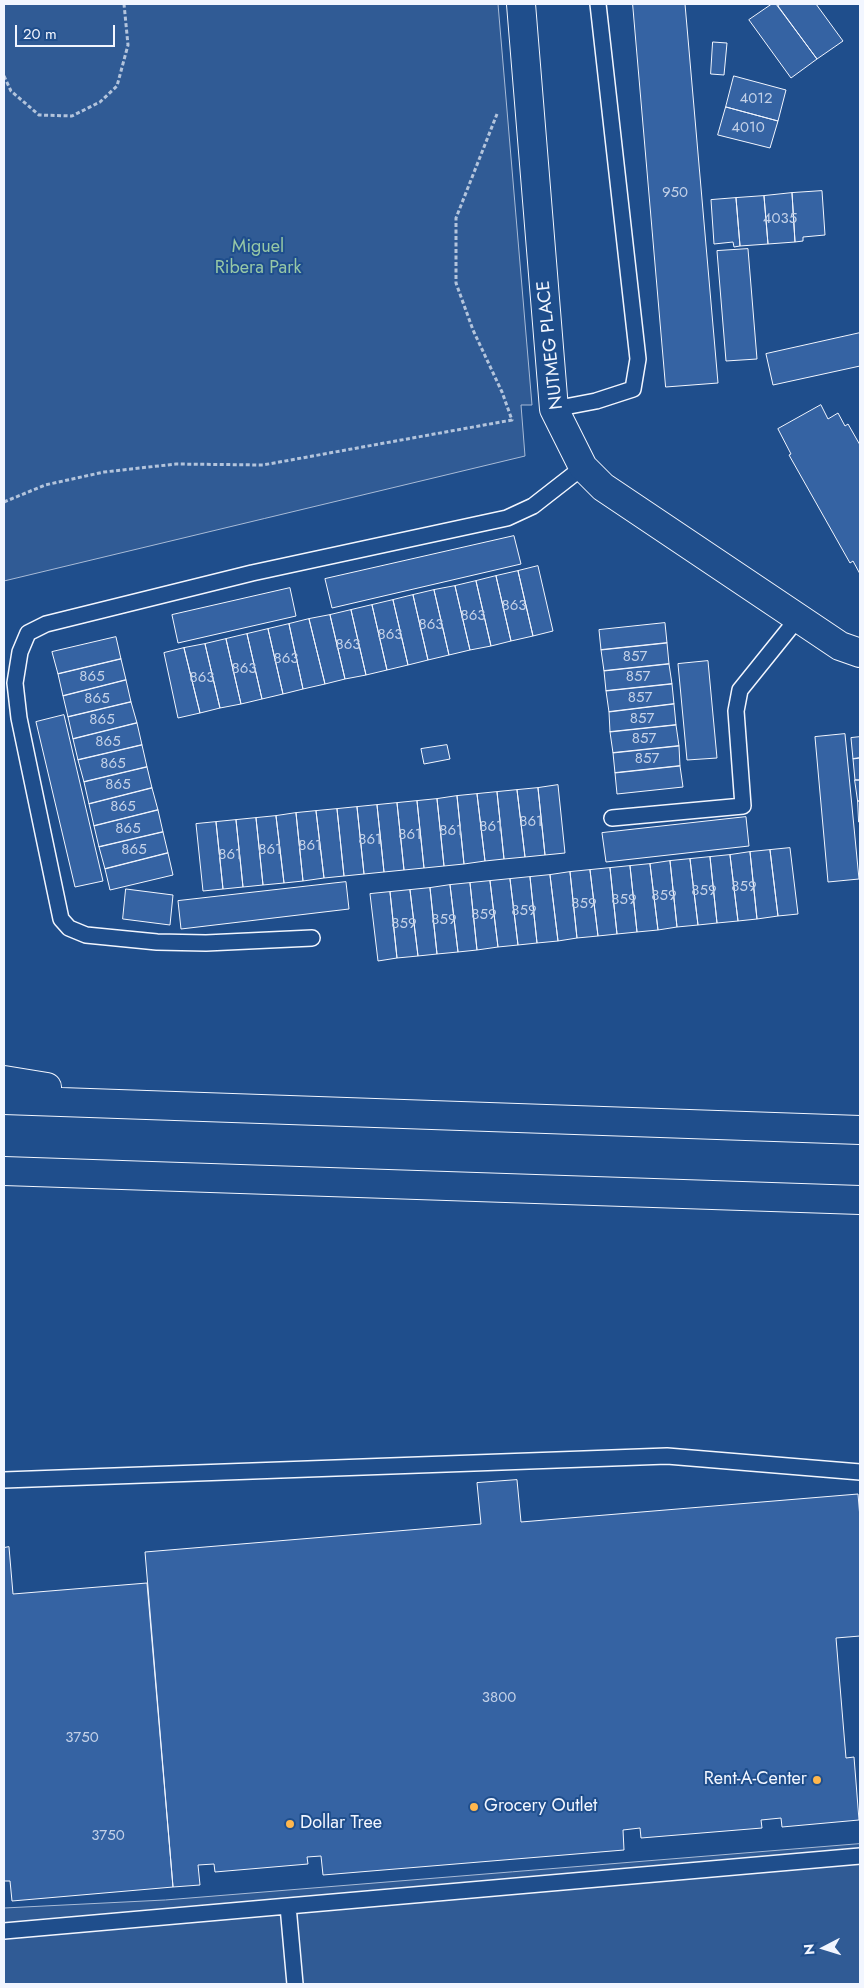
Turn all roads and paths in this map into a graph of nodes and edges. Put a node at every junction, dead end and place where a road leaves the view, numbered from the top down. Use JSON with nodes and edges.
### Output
{"nodes":[{"id":1,"x":124,"y":4,"type":"edge"},
{"id":2,"x":521,"y":4,"type":"edge"},
{"id":3,"x":598,"y":4,"type":"edge"},
{"id":4,"x":4,"y":76,"type":"edge"},
{"id":5,"x":499,"y":110,"type":"dead end"},
{"id":6,"x":554,"y":410,"type":"junction"},
{"id":7,"x":583,"y":467,"type":"junction"},
{"id":8,"x":4,"y":502,"type":"edge"},
{"id":9,"x":798,"y":618,"type":"junction"},
{"id":10,"x":860,"y":653,"type":"edge"},
{"id":11,"x":612,"y":818,"type":"dead end"},
{"id":12,"x":312,"y":938,"type":"dead end"},
{"id":13,"x":4,"y":1080,"type":"edge"},
{"id":14,"x":4,"y":1100,"type":"edge"},
{"id":15,"x":179,"y":1106,"type":"junction"},
{"id":16,"x":860,"y":1130,"type":"edge"},
{"id":17,"x":4,"y":1171,"type":"edge"},
{"id":18,"x":184,"y":1177,"type":"junction"},
{"id":19,"x":4,"y":1189,"type":"edge"},
{"id":20,"x":860,"y":1200,"type":"edge"},
{"id":21,"x":860,"y":1472,"type":"edge"},
{"id":22,"x":4,"y":1480,"type":"edge"},
{"id":23,"x":860,"y":1856,"type":"edge"},
{"id":24,"x":288,"y":1906,"type":"junction"},
{"id":25,"x":4,"y":1931,"type":"edge"},
{"id":26,"x":295,"y":1984,"type":"edge"}],
"edges":[{"from":1,"to":4,"type":"path"},
{"from":2,"to":6,"type":"main road","name":"NUTMEG PLACE"},
{"from":3,"to":6,"type":"lane"},
{"from":5,"to":8,"type":"path"},
{"from":6,"to":7,"type":"main road","name":"NUTMEG PLACE"},
{"from":7,"to":9,"type":"main road","name":"NUTMEG PLACE"},
{"from":7,"to":12,"type":"lane"},
{"from":9,"to":10,"type":"main road","name":"NUTMEG PLACE"},
{"from":9,"to":11,"type":"lane"},
{"from":13,"to":15,"type":"main road"},
{"from":14,"to":15,"type":"main road"},
{"from":15,"to":16,"type":"main road"},
{"from":17,"to":18,"type":"main road"},
{"from":18,"to":19,"type":"main road"},
{"from":18,"to":20,"type":"main road"},
{"from":21,"to":22,"type":"lane"},
{"from":23,"to":24,"type":"lane"},
{"from":24,"to":25,"type":"lane"},
{"from":24,"to":26,"type":"lane"}]}
